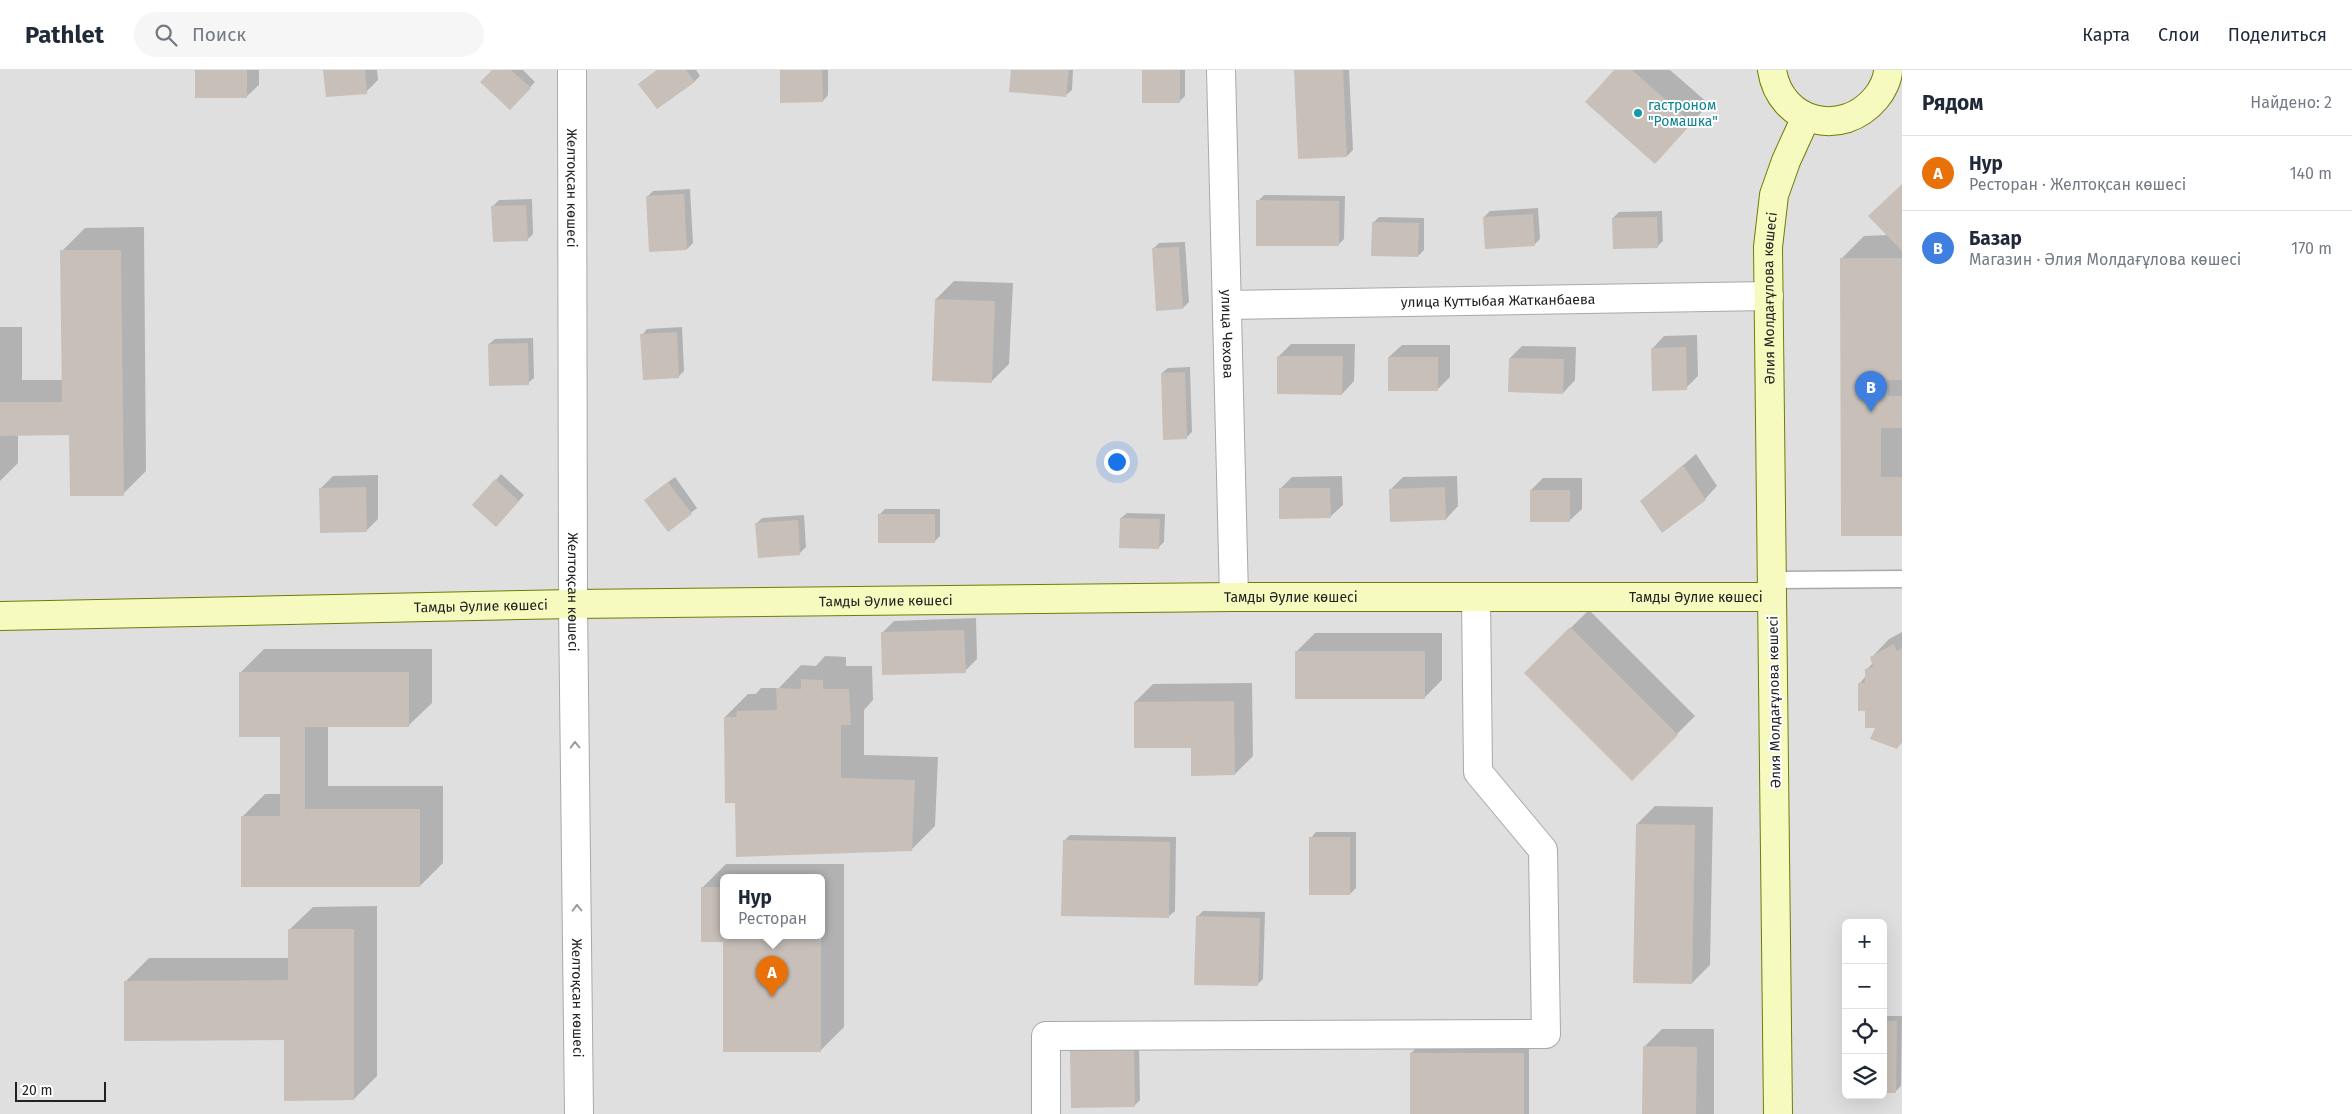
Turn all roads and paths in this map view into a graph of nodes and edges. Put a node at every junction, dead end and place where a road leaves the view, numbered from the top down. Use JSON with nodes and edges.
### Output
{"nodes":[{"id":1,"x":572,"y":70,"type":"edge"},
{"id":2,"x":1221,"y":70,"type":"edge"},
{"id":3,"x":1772,"y":70,"type":"edge"},
{"id":4,"x":1888,"y":70,"type":"edge"},
{"id":5,"x":1806,"y":117,"type":"junction"},
{"id":6,"x":1769,"y":296,"type":"junction"},
{"id":7,"x":1227,"y":305,"type":"junction"},
{"id":8,"x":1902,"y":579,"type":"edge"},
{"id":9,"x":1772,"y":589,"type":"junction"},
{"id":10,"x":1234,"y":597,"type":"junction"},
{"id":11,"x":1476,"y":597,"type":"junction"},
{"id":12,"x":573,"y":604,"type":"junction"},
{"id":13,"x":0,"y":616,"type":"edge"},
{"id":14,"x":579,"y":1114,"type":"edge"},
{"id":15,"x":1046,"y":1114,"type":"edge"},
{"id":16,"x":1778,"y":1114,"type":"edge"}],
"edges":[{"from":1,"to":12,"type":"street","name":"Желтоқсан көшесі"},
{"from":2,"to":7,"type":"street","name":"улица Чехова"},
{"from":3,"to":5,"type":"street"},
{"from":4,"to":5,"type":"street"},
{"from":5,"to":6,"type":"street","name":"Әлия Молдағұлова көшесі"},
{"from":6,"to":7,"type":"street","name":"улица Куттыбая Жатканбаева"},
{"from":6,"to":9,"type":"street","name":"Әлия Молдағұлова көшесі"},
{"from":7,"to":10,"type":"street","name":"улица Чехова"},
{"from":8,"to":9,"type":"lane"},
{"from":9,"to":11,"type":"street","name":"Тамды Әулие көшесі"},
{"from":9,"to":16,"type":"street","name":"Әлия Молдағұлова көшесі"},
{"from":10,"to":11,"type":"street","name":"Тамды Әулие көшесі"},
{"from":10,"to":12,"type":"street","name":"Тамды Әулие көшесі"},
{"from":11,"to":15,"type":"street"},
{"from":12,"to":13,"type":"street","name":"Тамды Әулие көшесі"},
{"from":14,"to":12,"type":"street","name":"Желтоқсан көшесі","one_way":true}]}
